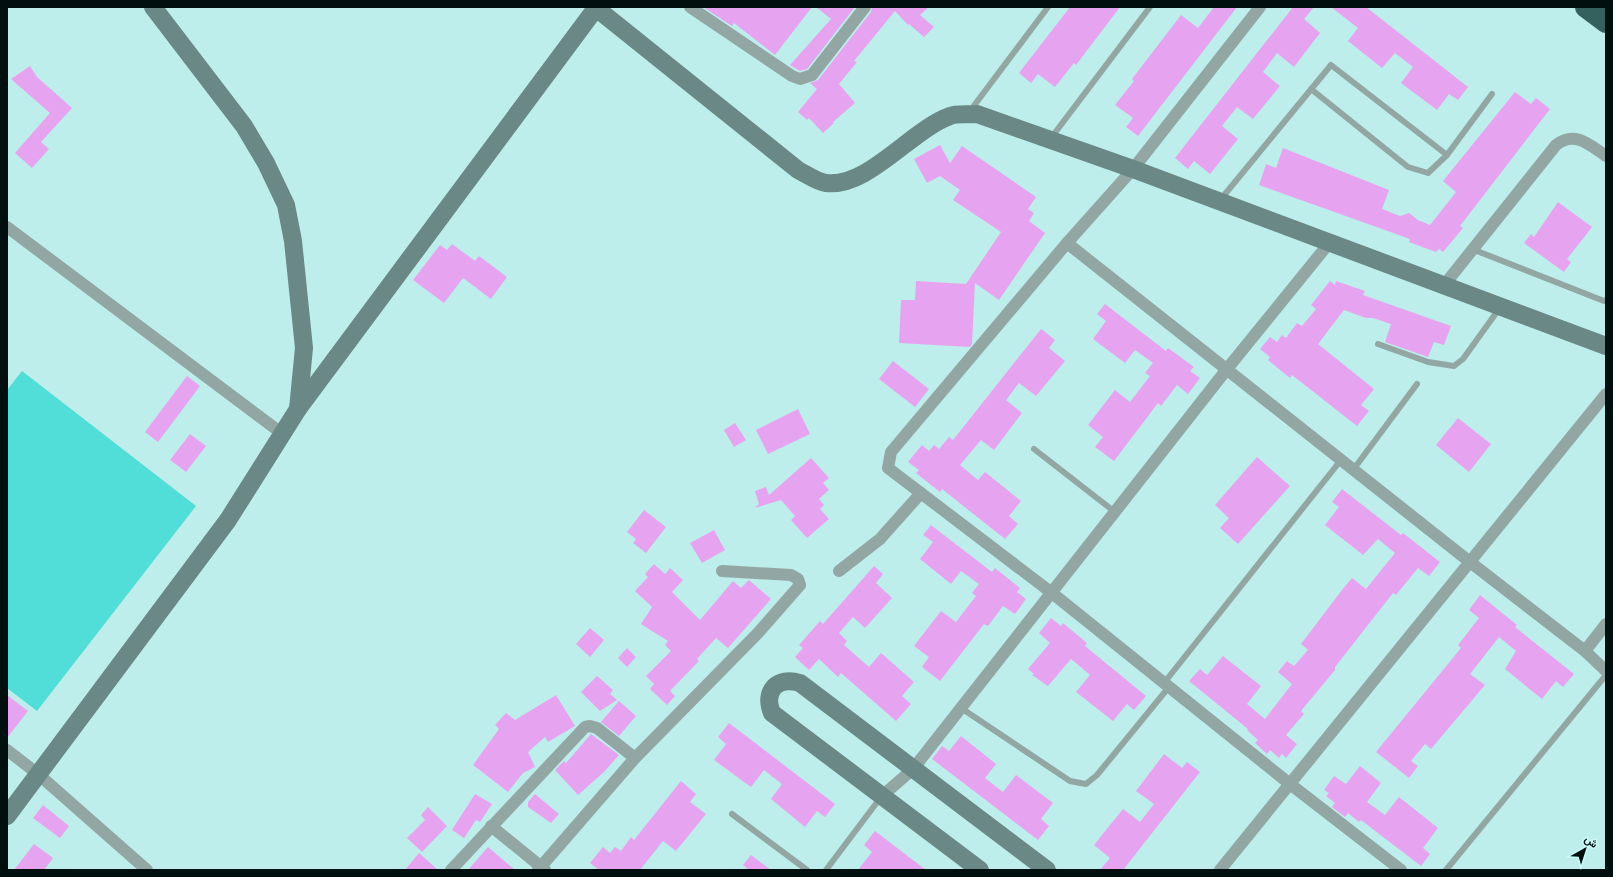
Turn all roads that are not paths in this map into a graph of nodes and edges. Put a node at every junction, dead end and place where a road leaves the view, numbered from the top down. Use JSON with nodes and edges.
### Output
{"nodes":[{"id":1,"x":153,"y":7,"type":"edge"},
{"id":2,"x":690,"y":7,"type":"edge"},
{"id":3,"x":865,"y":7,"type":"edge"},
{"id":4,"x":1048,"y":7,"type":"edge"},
{"id":5,"x":1150,"y":7,"type":"edge"},
{"id":6,"x":1260,"y":7,"type":"edge"},
{"id":7,"x":1586,"y":7,"type":"edge"},
{"id":8,"x":596,"y":8,"type":"edge"},
{"id":9,"x":1606,"y":22,"type":"edge"},
{"id":10,"x":1311,"y":89,"type":"junction"},
{"id":11,"x":1492,"y":94,"type":"dead end"},
{"id":12,"x":967,"y":115,"type":"junction"},
{"id":13,"x":1050,"y":139,"type":"junction"},
{"id":14,"x":1447,"y":154,"type":"junction"},
{"id":15,"x":1606,"y":156,"type":"edge"},
{"id":16,"x":1133,"y":169,"type":"junction"},
{"id":17,"x":1220,"y":201,"type":"junction"},
{"id":18,"x":7,"y":227,"type":"edge"},
{"id":19,"x":1330,"y":242,"type":"junction"},
{"id":20,"x":1067,"y":243,"type":"junction"},
{"id":21,"x":1472,"y":249,"type":"junction"},
{"id":22,"x":1444,"y":284,"type":"junction"},
{"id":23,"x":1606,"y":300,"type":"edge"},
{"id":24,"x":1501,"y":306,"type":"junction"},
{"id":25,"x":1378,"y":344,"type":"dead end"},
{"id":26,"x":1606,"y":346,"type":"edge"},
{"id":27,"x":1227,"y":370,"type":"junction"},
{"id":28,"x":1416,"y":384,"type":"dead end"},
{"id":29,"x":1606,"y":394,"type":"edge"},
{"id":30,"x":298,"y":409,"type":"junction"},
{"id":31,"x":284,"y":435,"type":"junction"},
{"id":32,"x":1034,"y":449,"type":"dead end"},
{"id":33,"x":1341,"y":460,"type":"junction"},
{"id":34,"x":1353,"y":470,"type":"junction"},
{"id":35,"x":921,"y":493,"type":"junction"},
{"id":36,"x":1115,"y":512,"type":"junction"},
{"id":37,"x":1470,"y":562,"type":"junction"},
{"id":38,"x":722,"y":571,"type":"dead end"},
{"id":39,"x":839,"y":571,"type":"dead end"},
{"id":40,"x":1052,"y":593,"type":"junction"},
{"id":41,"x":1606,"y":624,"type":"edge"},
{"id":42,"x":1585,"y":650,"type":"junction"},
{"id":43,"x":1606,"y":671,"type":"edge"},
{"id":44,"x":1606,"y":675,"type":"edge"},
{"id":45,"x":1167,"y":685,"type":"junction"},
{"id":46,"x":961,"y":708,"type":"junction"},
{"id":47,"x":7,"y":750,"type":"edge"},
{"id":48,"x":635,"y":758,"type":"junction"},
{"id":49,"x":913,"y":770,"type":"junction"},
{"id":50,"x":38,"y":774,"type":"junction"},
{"id":51,"x":1290,"y":784,"type":"junction"},
{"id":52,"x":882,"y":796,"type":"junction"},
{"id":53,"x":732,"y":814,"type":"dead end"},
{"id":54,"x":7,"y":816,"type":"edge"},
{"id":55,"x":490,"y":826,"type":"junction"},
{"id":56,"x":541,"y":869,"type":"edge"},
{"id":57,"x":146,"y":870,"type":"edge"},
{"id":58,"x":451,"y":870,"type":"edge"},
{"id":59,"x":807,"y":870,"type":"edge"},
{"id":60,"x":826,"y":870,"type":"edge"},
{"id":61,"x":980,"y":870,"type":"edge"},
{"id":62,"x":1047,"y":870,"type":"edge"},
{"id":63,"x":1220,"y":870,"type":"edge"},
{"id":64,"x":1401,"y":870,"type":"edge"},
{"id":65,"x":1446,"y":870,"type":"edge"}],
"edges":[{"from":1,"to":30,"type":"street"},
{"from":2,"to":3,"type":"street"},
{"from":4,"to":12,"type":"lane"},
{"from":5,"to":13,"type":"lane"},
{"from":6,"to":16,"type":"street"},
{"from":7,"to":9,"type":"highway"},
{"from":8,"to":12,"type":"street"},
{"from":8,"to":30,"type":"street"},
{"from":10,"to":14,"type":"lane"},
{"from":10,"to":14,"type":"lane"},
{"from":10,"to":17,"type":"lane"},
{"from":11,"to":14,"type":"lane"},
{"from":12,"to":13,"type":"street"},
{"from":13,"to":16,"type":"street"},
{"from":15,"to":21,"type":"street"},
{"from":16,"to":17,"type":"street"},
{"from":16,"to":20,"type":"street"},
{"from":17,"to":19,"type":"street"},
{"from":18,"to":31,"type":"street"},
{"from":19,"to":22,"type":"street"},
{"from":19,"to":27,"type":"street"},
{"from":20,"to":27,"type":"street"},
{"from":20,"to":35,"type":"street"},
{"from":21,"to":22,"type":"street"},
{"from":21,"to":23,"type":"lane"},
{"from":22,"to":24,"type":"street"},
{"from":24,"to":25,"type":"lane"},
{"from":24,"to":26,"type":"street"},
{"from":27,"to":33,"type":"street"},
{"from":27,"to":36,"type":"street"},
{"from":28,"to":34,"type":"lane"},
{"from":29,"to":37,"type":"street"},
{"from":30,"to":31,"type":"street"},
{"from":31,"to":50,"type":"street"},
{"from":32,"to":36,"type":"lane"},
{"from":33,"to":34,"type":"street"},
{"from":33,"to":45,"type":"lane"},
{"from":34,"to":37,"type":"street"},
{"from":35,"to":39,"type":"street"},
{"from":35,"to":40,"type":"street"},
{"from":36,"to":40,"type":"street"},
{"from":37,"to":42,"type":"street"},
{"from":37,"to":51,"type":"street"},
{"from":38,"to":48,"type":"street"},
{"from":40,"to":45,"type":"street"},
{"from":40,"to":46,"type":"street"},
{"from":41,"to":42,"type":"street"},
{"from":42,"to":43,"type":"street"},
{"from":44,"to":65,"type":"lane"},
{"from":45,"to":46,"type":"lane"},
{"from":45,"to":51,"type":"street"},
{"from":46,"to":49,"type":"street"},
{"from":47,"to":50,"type":"street"},
{"from":48,"to":55,"type":"street"},
{"from":48,"to":56,"type":"street"},
{"from":49,"to":52,"type":"street"},
{"from":49,"to":52,"type":"street"},
{"from":49,"to":62,"type":"street"},
{"from":50,"to":54,"type":"street"},
{"from":50,"to":57,"type":"street"},
{"from":51,"to":63,"type":"street"},
{"from":51,"to":64,"type":"street"},
{"from":52,"to":60,"type":"lane"},
{"from":52,"to":61,"type":"street"},
{"from":53,"to":59,"type":"lane"},
{"from":55,"to":56,"type":"street"},
{"from":55,"to":58,"type":"street"}]}
